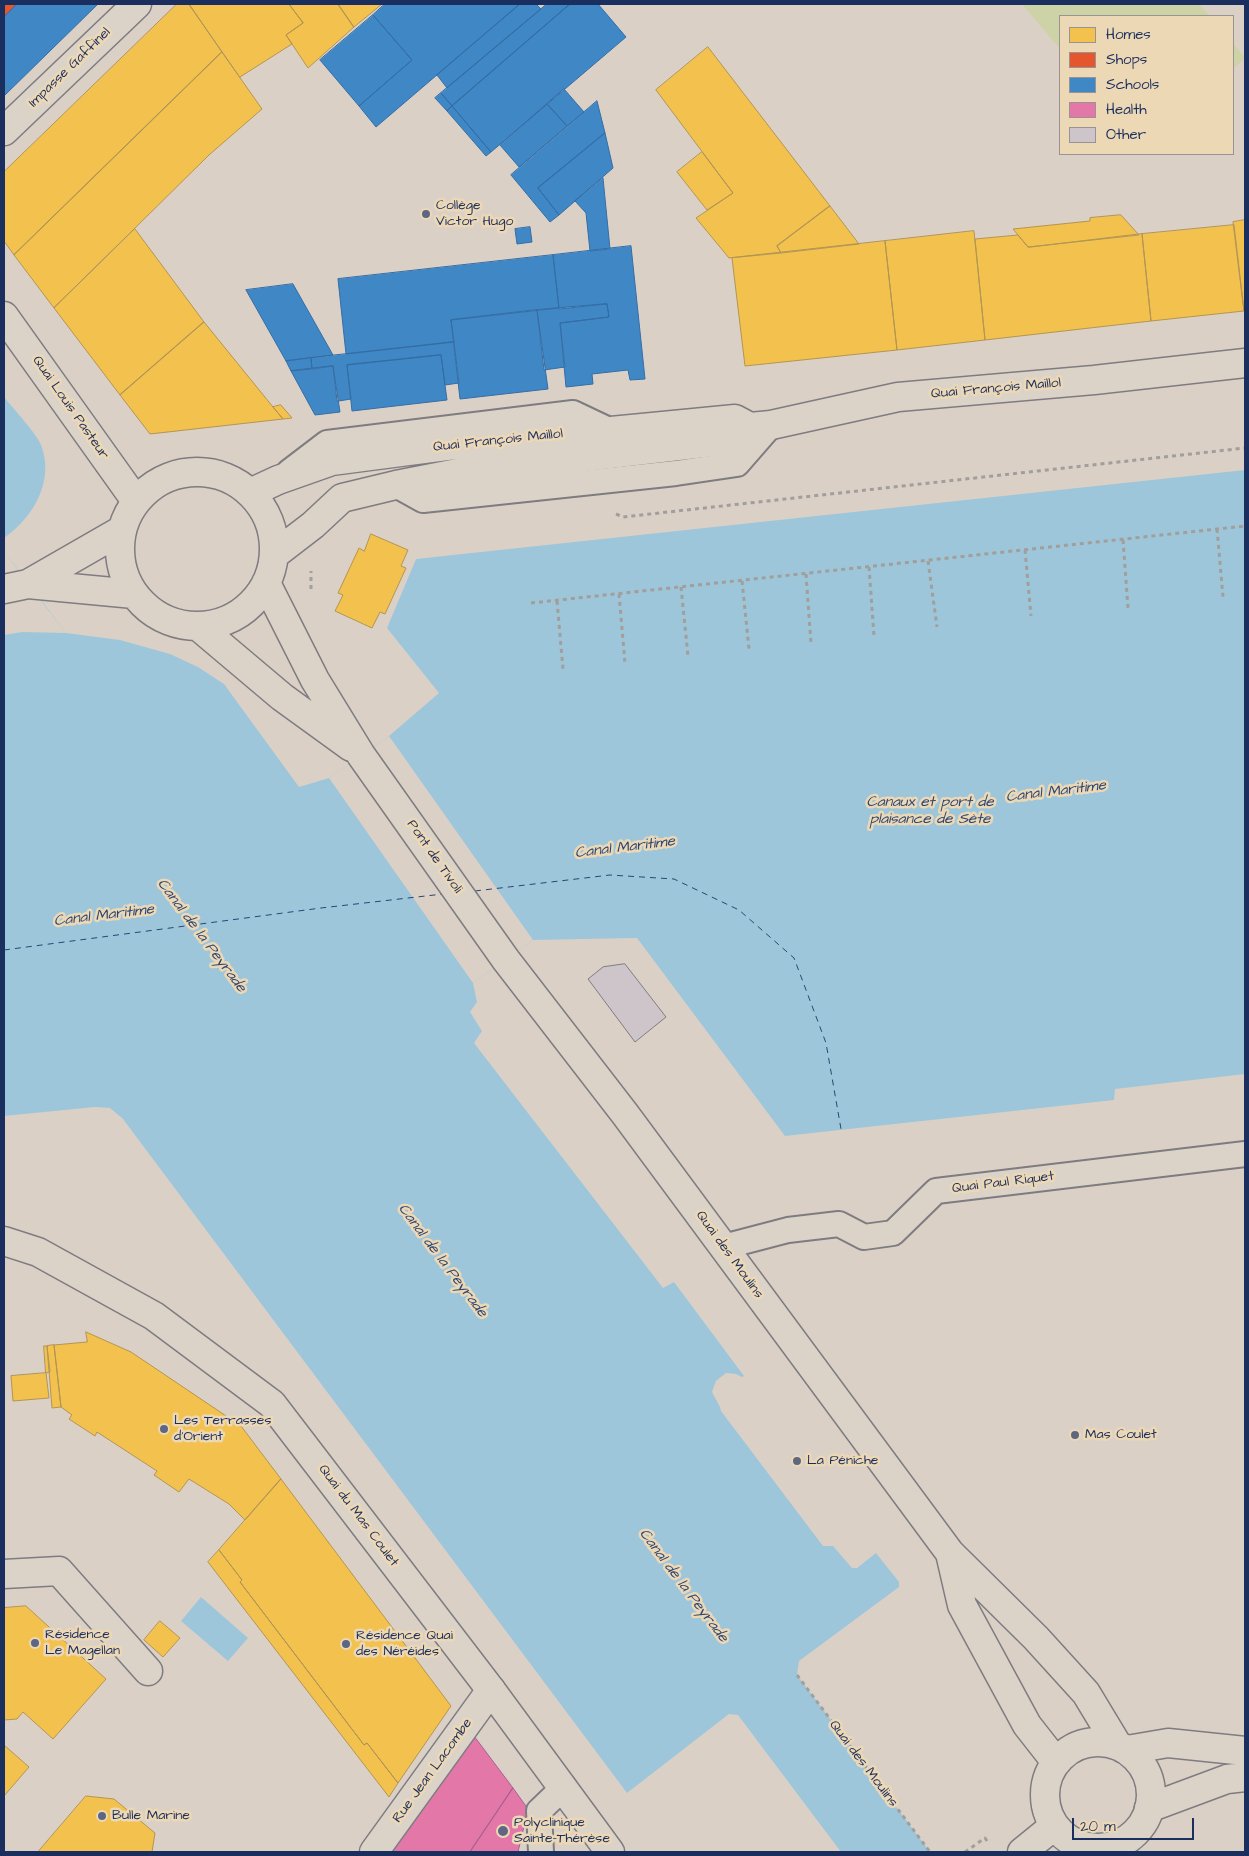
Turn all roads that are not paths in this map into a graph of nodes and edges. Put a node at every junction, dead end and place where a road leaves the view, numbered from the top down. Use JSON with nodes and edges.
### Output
{"nodes":[{"id":1,"x":137,"y":4,"type":"edge"},
{"id":2,"x":4,"y":131,"type":"edge"},
{"id":3,"x":4,"y":316,"type":"edge"},
{"id":4,"x":1245,"y":363,"type":"edge"},
{"id":5,"x":760,"y":426,"type":"junction"},
{"id":6,"x":250,"y":493,"type":"junction"},
{"id":7,"x":136,"y":501,"type":"junction"},
{"id":8,"x":122,"y":530,"type":"junction"},
{"id":9,"x":274,"y":555,"type":"junction"},
{"id":10,"x":266,"y":583,"type":"junction"},
{"id":11,"x":16,"y":586,"type":"edge"},
{"id":12,"x":134,"y":594,"type":"junction"},
{"id":13,"x":200,"y":627,"type":"junction"},
{"id":14,"x":361,"y":755,"type":"junction"},
{"id":15,"x":506,"y":960,"type":"joint"},
{"id":16,"x":1245,"y":1154,"type":"edge"},
{"id":17,"x":4,"y":1240,"type":"edge"},
{"id":18,"x":723,"y":1247,"type":"junction"},
{"id":19,"x":950,"y":1553,"type":"junction"},
{"id":20,"x":4,"y":1574,"type":"edge"},
{"id":21,"x":148,"y":1671,"type":"dead end"},
{"id":22,"x":491,"y":1690,"type":"junction"},
{"id":23,"x":1122,"y":1748,"type":"junction"},
{"id":24,"x":1245,"y":1751,"type":"edge"},
{"id":25,"x":1056,"y":1762,"type":"junction"},
{"id":26,"x":1245,"y":1776,"type":"edge"},
{"id":27,"x":564,"y":1787,"type":"junction"},
{"id":28,"x":1145,"y":1817,"type":"junction"},
{"id":29,"x":1054,"y":1826,"type":"junction"},
{"id":30,"x":374,"y":1852,"type":"edge"},
{"id":31,"x":542,"y":1852,"type":"edge"},
{"id":32,"x":610,"y":1852,"type":"edge"},
{"id":33,"x":1022,"y":1852,"type":"edge"},
{"id":34,"x":1146,"y":1852,"type":"edge"}],
"edges":[{"from":1,"to":2,"type":"main road","name":"Impasse Gaffinel"},
{"from":3,"to":7,"type":"main road","name":"Quai Louis Pasteur"},
{"from":4,"to":5,"type":"main road","name":"Quai François Maillol"},
{"from":5,"to":6,"type":"main road","name":"Quai François Maillol"},
{"from":5,"to":9,"type":"main road","name":"Quai François Maillol"},
{"from":6,"to":7,"type":"main road"},
{"from":6,"to":9,"type":"main road"},
{"from":7,"to":8,"type":"main road"},
{"from":8,"to":11,"type":"main road"},
{"from":8,"to":12,"type":"main road"},
{"from":9,"to":10,"type":"main road"},
{"from":10,"to":13,"type":"main road"},
{"from":10,"to":14,"type":"main road"},
{"from":11,"to":12,"type":"main road"},
{"from":12,"to":13,"type":"main road"},
{"from":13,"to":14,"type":"main road"},
{"from":14,"to":15,"type":"main road","name":"Pont de Tivoli"},
{"from":15,"to":18,"type":"main road","name":"Quai des Moulins"},
{"from":16,"to":18,"type":"lane","name":"Quai Paul Riquet"},
{"from":17,"to":22,"type":"main road","name":"Quai du Mas Coulet"},
{"from":18,"to":19,"type":"main road","name":"Quai des Moulins"},
{"from":19,"to":23,"type":"main road"},
{"from":19,"to":25,"type":"main road"},
{"from":20,"to":21,"type":"main road"},
{"from":22,"to":27,"type":"main road","name":"Quai du Mas Coulet"},
{"from":22,"to":30,"type":"main road","name":"Rue Jean Lacombe"},
{"from":23,"to":24,"type":"main road"},
{"from":23,"to":25,"type":"main road"},
{"from":23,"to":28,"type":"main road"},
{"from":25,"to":29,"type":"main road"},
{"from":26,"to":28,"type":"main road"},
{"from":27,"to":31,"type":"lane"},
{"from":27,"to":32,"type":"main road","name":"Quai du Mas Coulet"},
{"from":28,"to":29,"type":"main road"},
{"from":28,"to":34,"type":"main road"},
{"from":29,"to":33,"type":"main road"}]}
